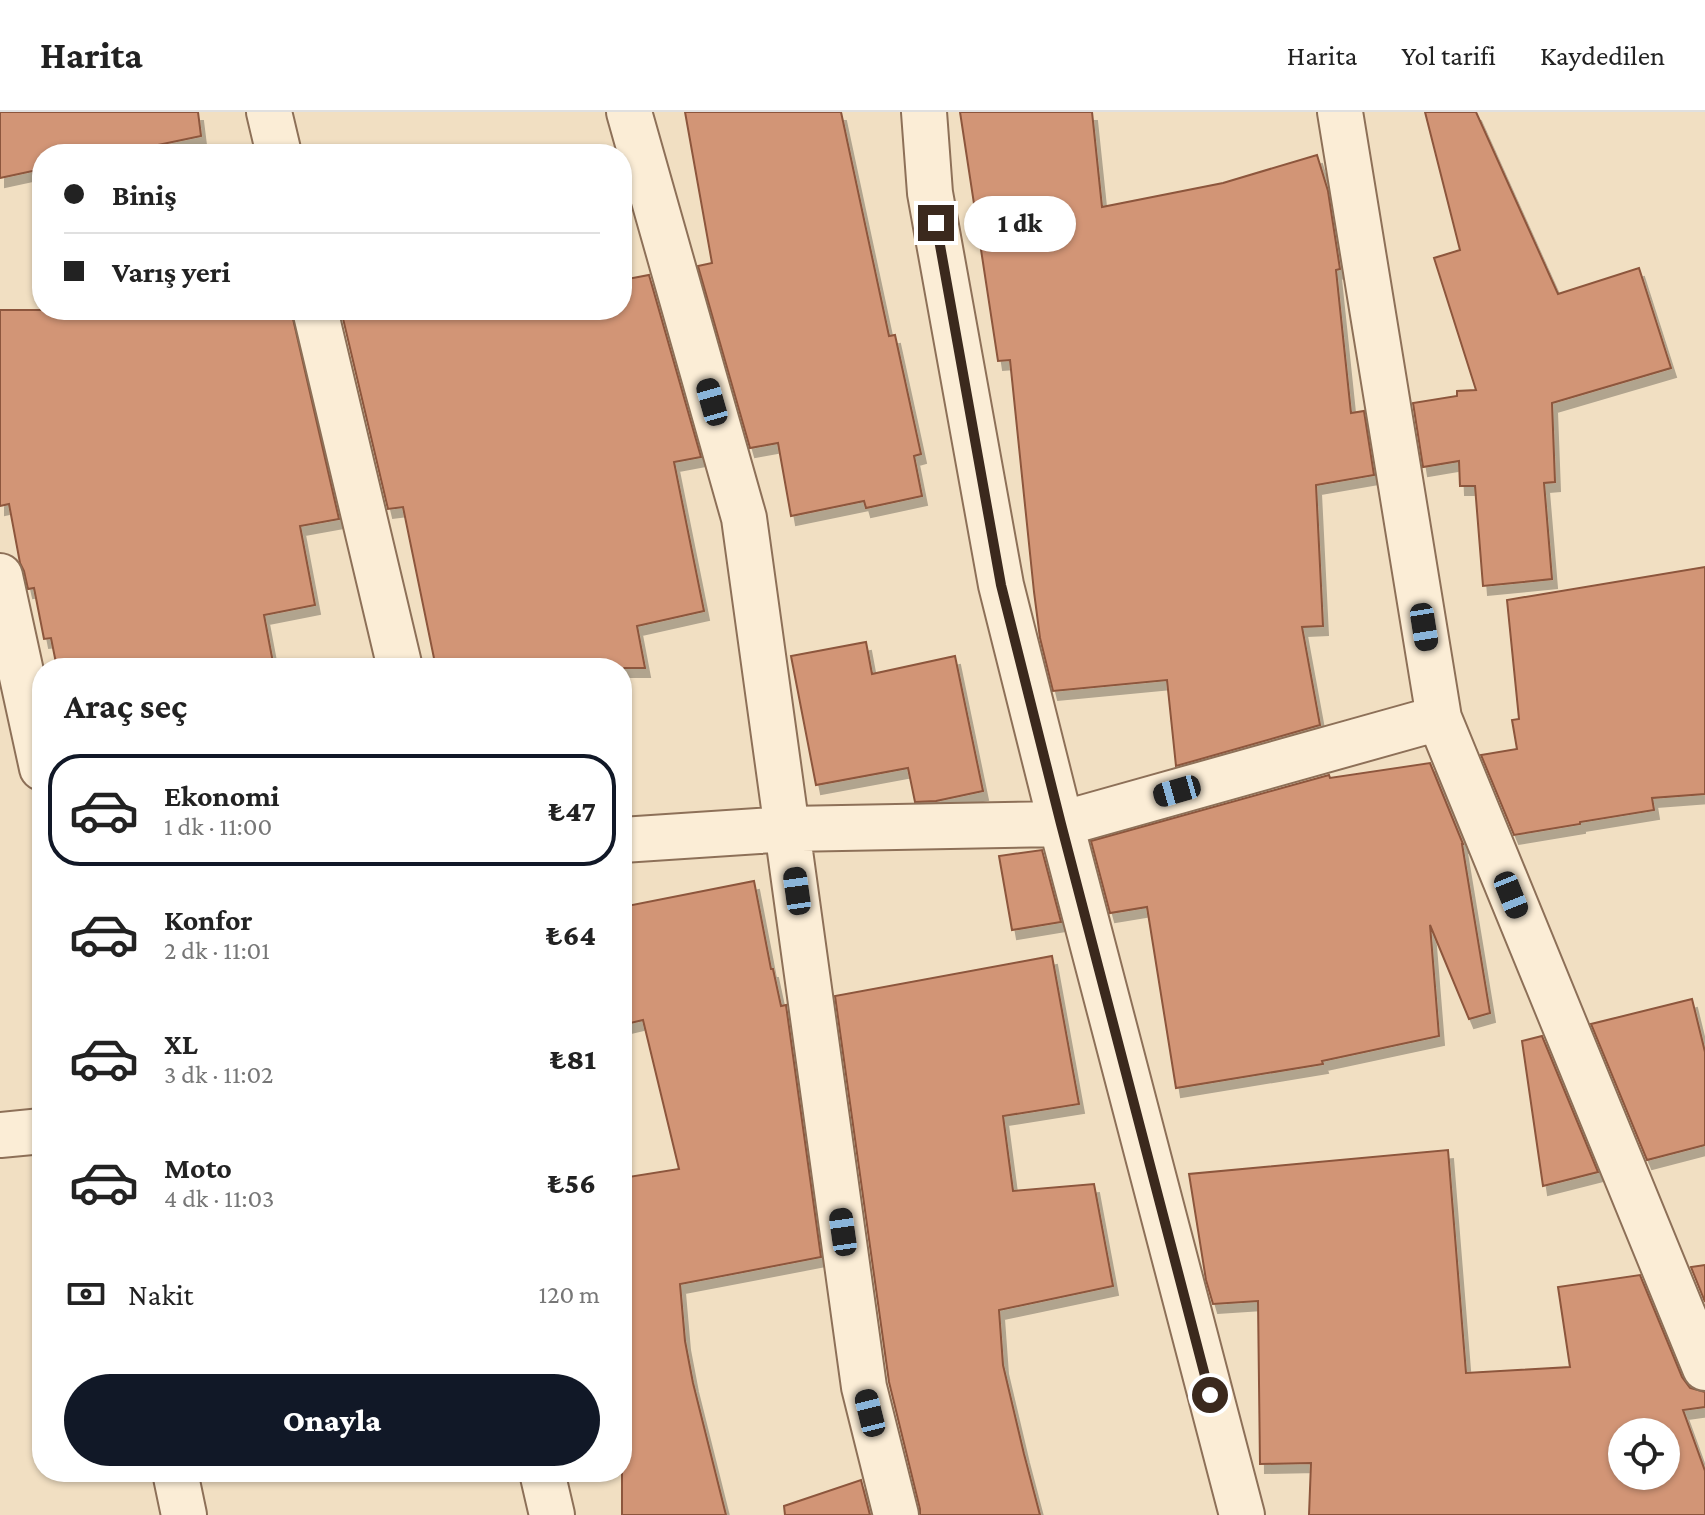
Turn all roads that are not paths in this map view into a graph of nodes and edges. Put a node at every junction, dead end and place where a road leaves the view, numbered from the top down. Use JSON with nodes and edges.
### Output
{"nodes":[{"id":1,"x":269,"y":112,"type":"edge"},
{"id":2,"x":629,"y":112,"type":"edge"},
{"id":3,"x":924,"y":112,"type":"edge"},
{"id":4,"x":1340,"y":112,"type":"edge"},
{"id":5,"x":277,"y":144,"type":"edge"},
{"id":6,"x":317,"y":320,"type":"edge"},
{"id":7,"x":0,"y":576,"type":"edge"},
{"id":8,"x":398,"y":658,"type":"edge"},
{"id":9,"x":1439,"y":718,"type":"junction"},
{"id":10,"x":32,"y":722,"type":"edge"},
{"id":11,"x":1061,"y":824,"type":"junction"},
{"id":12,"x":788,"y":829,"type":"junction"},
{"id":13,"x":632,"y":839,"type":"edge"},
{"id":14,"x":32,"y":1132,"type":"edge"},
{"id":15,"x":0,"y":1135,"type":"edge"},
{"id":16,"x":1705,"y":1368,"type":"edge"},
{"id":17,"x":177,"y":1482,"type":"edge"},
{"id":18,"x":544,"y":1482,"type":"edge"},
{"id":19,"x":184,"y":1515,"type":"edge"},
{"id":20,"x":552,"y":1515,"type":"edge"},
{"id":21,"x":896,"y":1515,"type":"edge"},
{"id":22,"x":1242,"y":1515,"type":"edge"}],
"edges":[{"from":1,"to":5,"type":"street"},
{"from":2,"to":12,"type":"street"},
{"from":3,"to":11,"type":"street"},
{"from":4,"to":9,"type":"street"},
{"from":6,"to":8,"type":"street"},
{"from":7,"to":10,"type":"street"},
{"from":9,"to":11,"type":"street"},
{"from":9,"to":16,"type":"street"},
{"from":11,"to":12,"type":"street"},
{"from":11,"to":22,"type":"street"},
{"from":12,"to":13,"type":"street"},
{"from":12,"to":21,"type":"street"},
{"from":14,"to":15,"type":"street"},
{"from":17,"to":19,"type":"street"},
{"from":18,"to":20,"type":"street"}]}
